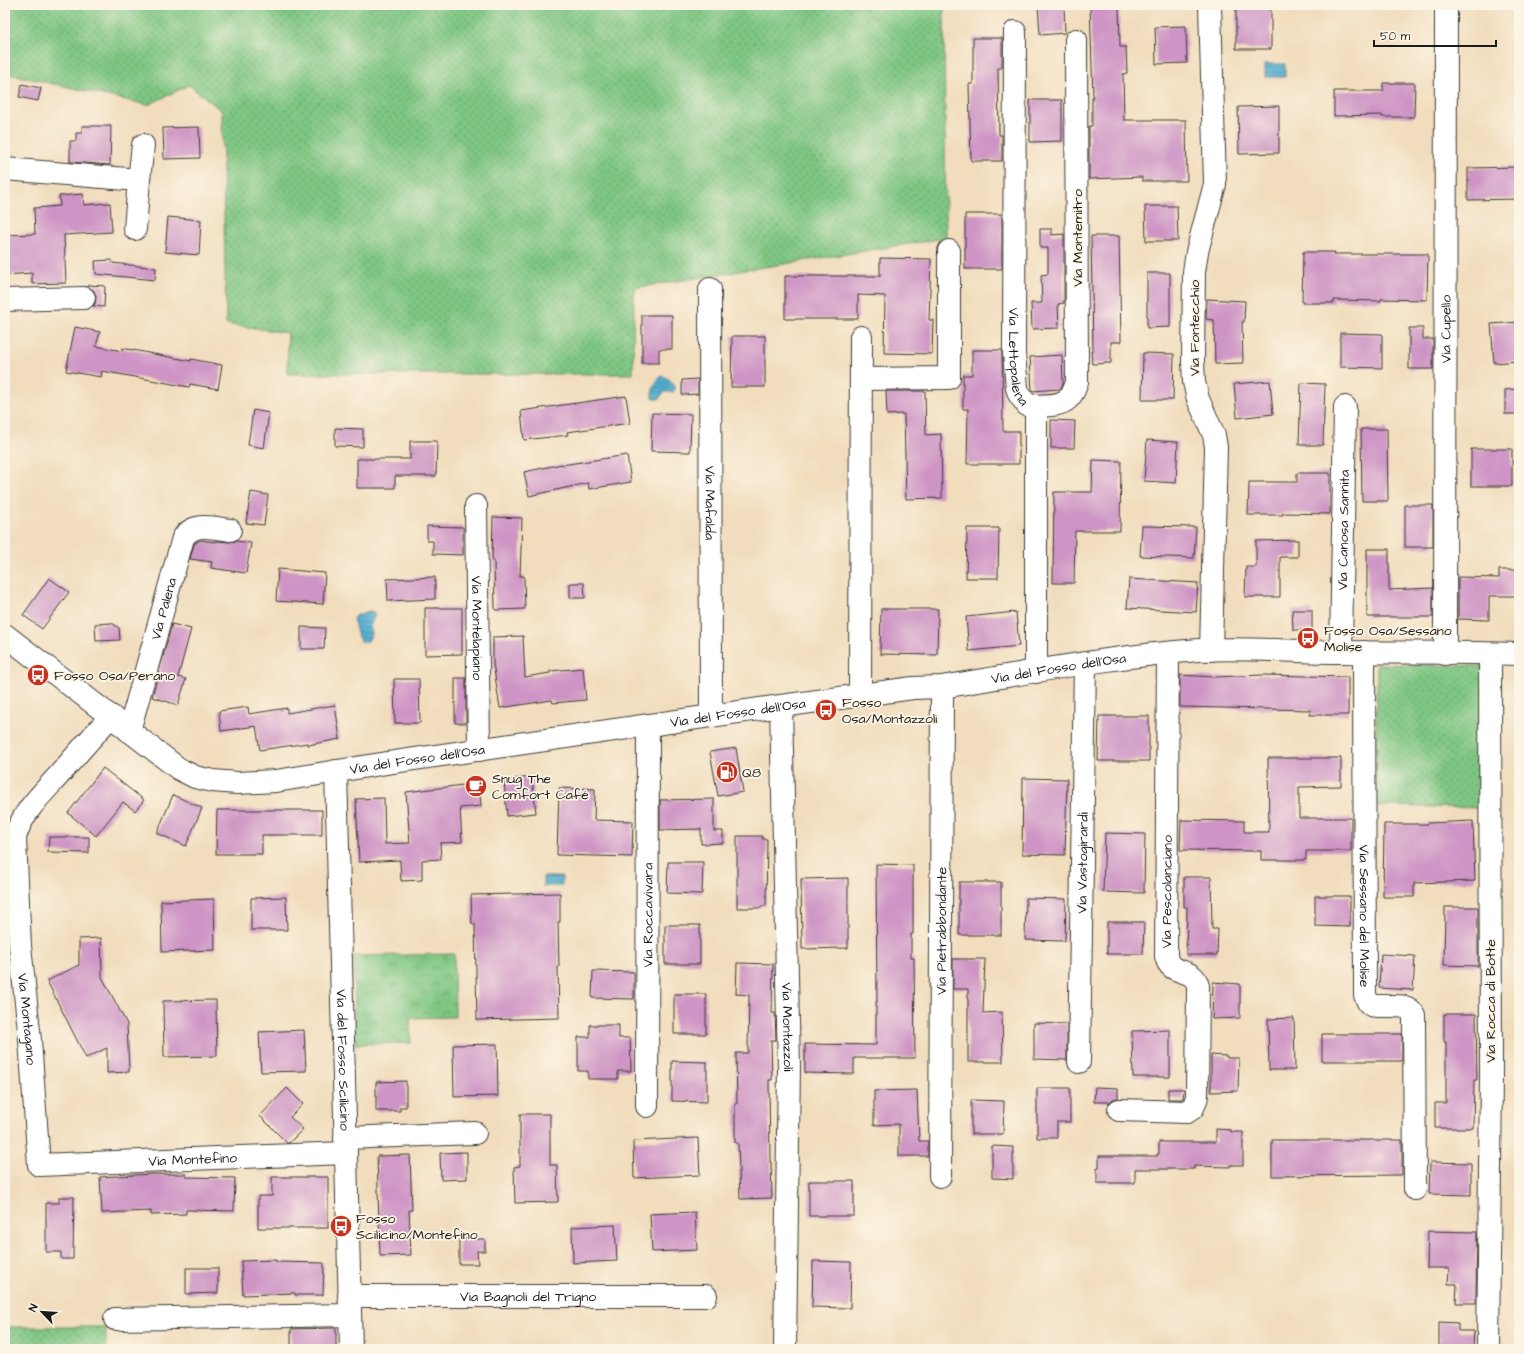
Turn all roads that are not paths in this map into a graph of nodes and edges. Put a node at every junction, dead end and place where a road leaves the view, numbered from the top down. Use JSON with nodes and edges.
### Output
{"nodes":[{"id":1,"x":1210,"y":5,"type":"edge"},
{"id":2,"x":1446,"y":5,"type":"edge"},
{"id":3,"x":1015,"y":32,"type":"dead end"},
{"id":4,"x":1076,"y":40,"type":"dead end"},
{"id":5,"x":143,"y":145,"type":"dead end"},
{"id":6,"x":5,"y":169,"type":"edge"},
{"id":7,"x":139,"y":180,"type":"junction"},
{"id":8,"x":135,"y":229,"type":"dead end"},
{"id":9,"x":949,"y":251,"type":"dead end"},
{"id":10,"x":710,"y":289,"type":"dead end"},
{"id":11,"x":84,"y":298,"type":"dead end"},
{"id":12,"x":5,"y":300,"type":"edge"},
{"id":13,"x":861,"y":337,"type":"dead end"},
{"id":14,"x":861,"y":379,"type":"junction"},
{"id":15,"x":1036,"y":406,"type":"junction"},
{"id":16,"x":1345,"y":407,"type":"dead end"},
{"id":17,"x":476,"y":506,"type":"dead end"},
{"id":18,"x":230,"y":530,"type":"dead end"},
{"id":19,"x":5,"y":635,"type":"edge"},
{"id":20,"x":1211,"y":650,"type":"junction"},
{"id":21,"x":1341,"y":652,"type":"junction"},
{"id":22,"x":1364,"y":652,"type":"junction"},
{"id":23,"x":1168,"y":653,"type":"junction"},
{"id":24,"x":1445,"y":654,"type":"junction"},
{"id":25,"x":1490,"y":654,"type":"junction"},
{"id":26,"x":1519,"y":654,"type":"edge"},
{"id":27,"x":1085,"y":664,"type":"junction"},
{"id":28,"x":1036,"y":672,"type":"junction"},
{"id":29,"x":942,"y":687,"type":"junction"},
{"id":30,"x":860,"y":695,"type":"junction"},
{"id":31,"x":781,"y":706,"type":"junction"},
{"id":32,"x":110,"y":716,"type":"junction"},
{"id":33,"x":711,"y":716,"type":"junction"},
{"id":34,"x":648,"y":725,"type":"junction"},
{"id":35,"x":129,"y":731,"type":"junction"},
{"id":36,"x":479,"y":750,"type":"junction"},
{"id":37,"x":336,"y":771,"type":"junction"},
{"id":38,"x":1079,"y":1062,"type":"dead end"},
{"id":39,"x":647,"y":1106,"type":"dead end"},
{"id":40,"x":1119,"y":1110,"type":"dead end"},
{"id":41,"x":475,"y":1133,"type":"dead end"},
{"id":42,"x":345,"y":1145,"type":"junction"},
{"id":43,"x":39,"y":1165,"type":"joint"},
{"id":44,"x":940,"y":1176,"type":"dead end"},
{"id":45,"x":1415,"y":1189,"type":"dead end"},
{"id":46,"x":706,"y":1296,"type":"dead end"},
{"id":47,"x":350,"y":1306,"type":"junction"},
{"id":48,"x":115,"y":1319,"type":"dead end"},
{"id":49,"x":351,"y":1349,"type":"edge"},
{"id":50,"x":785,"y":1349,"type":"edge"},
{"id":51,"x":1488,"y":1349,"type":"edge"}],
"edges":[{"from":1,"to":20,"type":"street","name":"Via Fontecchio"},
{"from":2,"to":24,"type":"street","name":"Via Cupello"},
{"from":3,"to":15,"type":"street","name":"Via Lettopalena"},
{"from":4,"to":15,"type":"street","name":"Via Montemitro"},
{"from":5,"to":7,"type":"street"},
{"from":6,"to":7,"type":"street"},
{"from":7,"to":8,"type":"street"},
{"from":9,"to":14,"type":"street"},
{"from":10,"to":33,"type":"street","name":"Via Mafalda"},
{"from":11,"to":12,"type":"street"},
{"from":13,"to":14,"type":"street"},
{"from":14,"to":30,"type":"street"},
{"from":15,"to":28,"type":"street","name":"Via Lettopalena"},
{"from":16,"to":21,"type":"street","name":"Via Canosa Sannita"},
{"from":17,"to":36,"type":"street","name":"Via Montelapiano"},
{"from":18,"to":35,"type":"street","name":"Via Palena"},
{"from":19,"to":32,"type":"street","name":"Via del Fosso dell'Osa"},
{"from":20,"to":21,"type":"street","name":"Via del Fosso dell'Osa"},
{"from":20,"to":23,"type":"street","name":"Via del Fosso dell'Osa"},
{"from":21,"to":22,"type":"street","name":"Via del Fosso dell'Osa"},
{"from":22,"to":24,"type":"street","name":"Via del Fosso dell'Osa"},
{"from":22,"to":45,"type":"street","name":"Via Sessano del Molise"},
{"from":23,"to":27,"type":"street","name":"Via del Fosso dell'Osa"},
{"from":23,"to":40,"type":"street","name":"Via Pescolanciano"},
{"from":24,"to":25,"type":"street","name":"Via del Fosso dell'Osa"},
{"from":25,"to":26,"type":"street","name":"Via del Fosso dell'Osa"},
{"from":25,"to":51,"type":"street","name":"Via Rocca di Botte"},
{"from":27,"to":28,"type":"street","name":"Via del Fosso dell'Osa"},
{"from":27,"to":38,"type":"street","name":"Via Vastogirardi"},
{"from":28,"to":29,"type":"street","name":"Via del Fosso dell'Osa"},
{"from":29,"to":30,"type":"street","name":"Via del Fosso dell'Osa"},
{"from":29,"to":44,"type":"street","name":"Via Pietrabbondante"},
{"from":30,"to":31,"type":"street","name":"Via del Fosso dell'Osa"},
{"from":31,"to":33,"type":"street","name":"Via del Fosso dell'Osa"},
{"from":31,"to":50,"type":"street","name":"Via Montazzoli"},
{"from":32,"to":35,"type":"street","name":"Via del Fosso dell'Osa"},
{"from":32,"to":43,"type":"street","name":"Via Montagano"},
{"from":33,"to":34,"type":"street","name":"Via del Fosso dell'Osa"},
{"from":34,"to":36,"type":"street","name":"Via del Fosso dell'Osa"},
{"from":34,"to":39,"type":"street","name":"Via Roccavivara"},
{"from":35,"to":37,"type":"street","name":"Via del Fosso dell'Osa"},
{"from":36,"to":37,"type":"street","name":"Via del Fosso dell'Osa"},
{"from":37,"to":42,"type":"street","name":"Via del Fosso Scilicino"},
{"from":41,"to":42,"type":"street","name":"Via Montefino"},
{"from":42,"to":43,"type":"street","name":"Via Montefino"},
{"from":42,"to":47,"type":"street","name":"Via del Fosso Scilicino"},
{"from":46,"to":47,"type":"street","name":"Via Bagnoli del Trigno"},
{"from":47,"to":48,"type":"street","name":"Via Bagnoli del Trigno"},
{"from":47,"to":49,"type":"street","name":"Via del Fosso Scilicino"}]}
